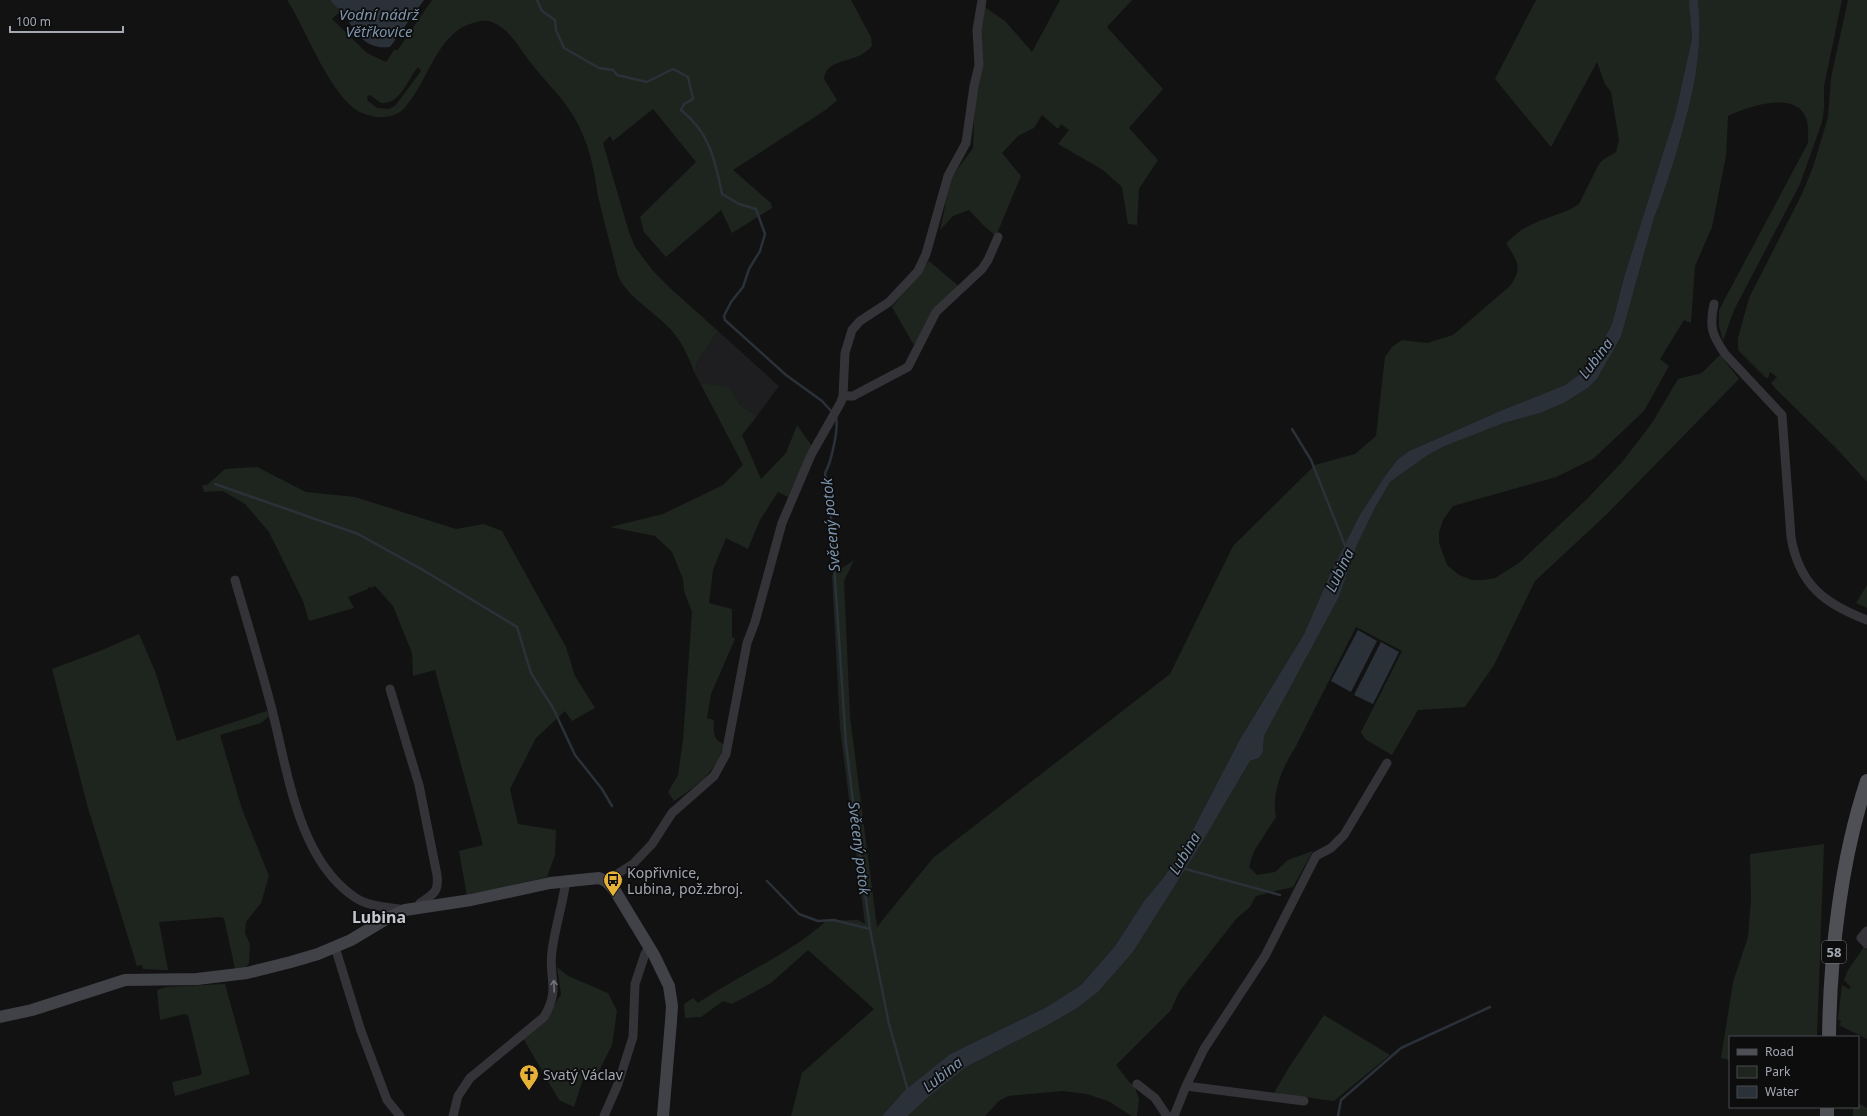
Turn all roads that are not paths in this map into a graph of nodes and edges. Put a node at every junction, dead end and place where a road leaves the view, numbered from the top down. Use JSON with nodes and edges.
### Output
{"nodes":[{"id":1,"x":982,"y":0,"type":"edge"},
{"id":2,"x":998,"y":237,"type":"dead end"},
{"id":3,"x":1714,"y":304,"type":"dead end"},
{"id":4,"x":843,"y":396,"type":"junction"},
{"id":5,"x":235,"y":580,"type":"dead end"},
{"id":6,"x":1867,"y":620,"type":"edge"},
{"id":7,"x":390,"y":689,"type":"dead end"},
{"id":8,"x":1387,"y":763,"type":"dead end"},
{"id":9,"x":1867,"y":781,"type":"edge"},
{"id":10,"x":566,"y":880,"type":"junction"},
{"id":11,"x":606,"y":881,"type":"junction"},
{"id":12,"x":422,"y":907,"type":"junction"},
{"id":13,"x":405,"y":910,"type":"junction"},
{"id":14,"x":1867,"y":931,"type":"edge"},
{"id":15,"x":1867,"y":944,"type":"edge"},
{"id":16,"x":335,"y":947,"type":"junction"},
{"id":17,"x":649,"y":947,"type":"junction"},
{"id":18,"x":0,"y":1017,"type":"edge"},
{"id":19,"x":1829,"y":1036,"type":"edge"},
{"id":20,"x":1137,"y":1084,"type":"dead end"},
{"id":21,"x":1186,"y":1086,"type":"junction"},
{"id":22,"x":1304,"y":1101,"type":"dead end"},
{"id":23,"x":400,"y":1116,"type":"edge"},
{"id":24,"x":453,"y":1116,"type":"edge"},
{"id":25,"x":604,"y":1116,"type":"edge"},
{"id":26,"x":663,"y":1116,"type":"edge"},
{"id":27,"x":1167,"y":1116,"type":"edge"},
{"id":28,"x":1174,"y":1116,"type":"edge"}],
"edges":[{"from":1,"to":4,"type":"street"},
{"from":2,"to":4,"type":"street"},
{"from":3,"to":6,"type":"street"},
{"from":4,"to":11,"type":"street"},
{"from":5,"to":13,"type":"street"},
{"from":7,"to":12,"type":"street"},
{"from":8,"to":21,"type":"street"},
{"from":9,"to":19,"type":"main road","number":"58"},
{"from":10,"to":11,"type":"street"},
{"from":10,"to":12,"type":"street"},
{"from":24,"to":10,"type":"street","one_way":true},
{"from":11,"to":17,"type":"street"},
{"from":12,"to":13,"type":"street"},
{"from":13,"to":16,"type":"street"},
{"from":14,"to":15,"type":"street"},
{"from":16,"to":18,"type":"street"},
{"from":16,"to":23,"type":"street"},
{"from":17,"to":25,"type":"street"},
{"from":17,"to":26,"type":"street"},
{"from":20,"to":27,"type":"street"},
{"from":21,"to":22,"type":"street"},
{"from":21,"to":28,"type":"street"}]}
